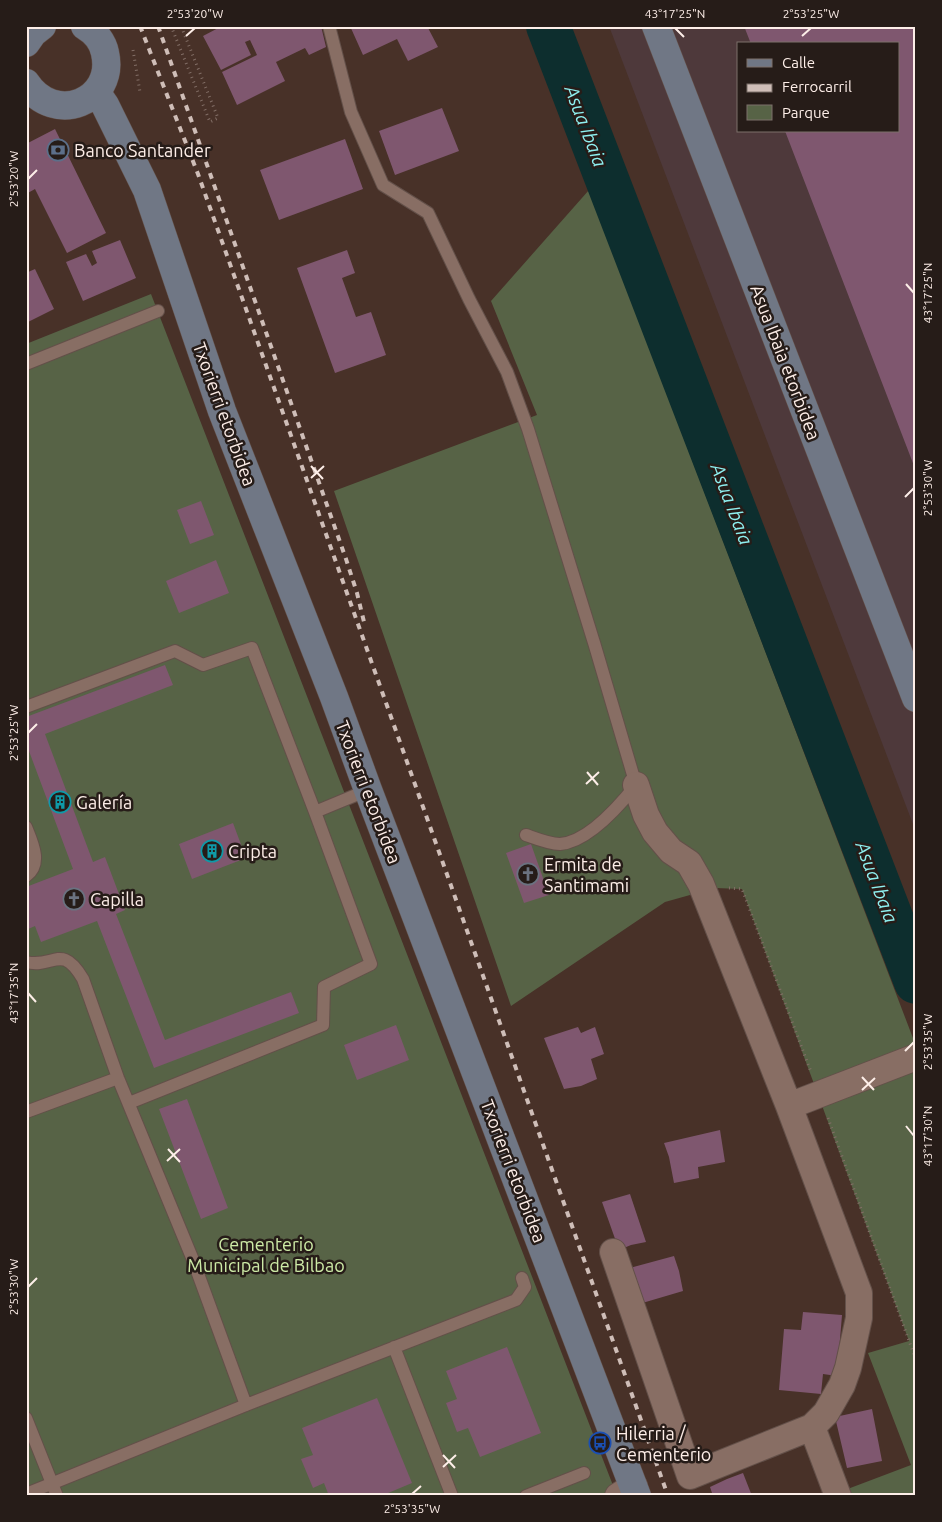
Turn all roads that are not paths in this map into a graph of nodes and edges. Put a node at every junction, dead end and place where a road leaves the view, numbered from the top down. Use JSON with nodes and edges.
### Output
{"nodes":[{"id":1,"x":42,"y":26,"type":"edge"},
{"id":2,"x":85,"y":26,"type":"edge"},
{"id":3,"x":329,"y":26,"type":"edge"},
{"id":4,"x":656,"y":26,"type":"edge"},
{"id":5,"x":26,"y":43,"type":"edge"},
{"id":6,"x":29,"y":92,"type":"edge"},
{"id":7,"x":96,"y":92,"type":"junction"},
{"id":8,"x":158,"y":311,"type":"dead end"},
{"id":9,"x":26,"y":364,"type":"edge"},
{"id":10,"x":916,"y":698,"type":"edge"},
{"id":11,"x":26,"y":707,"type":"edge"},
{"id":12,"x":636,"y":785,"type":"junction"},
{"id":13,"x":368,"y":790,"type":"junction"},
{"id":14,"x":315,"y":812,"type":"junction"},
{"id":15,"x":26,"y":827,"type":"edge"},
{"id":16,"x":526,"y":835,"type":"dead end"},
{"id":17,"x":26,"y":876,"type":"edge"},
{"id":18,"x":26,"y":962,"type":"edge"},
{"id":19,"x":909,"y":1060,"type":"edge"},
{"id":20,"x":118,"y":1078,"type":"junction"},
{"id":21,"x":129,"y":1103,"type":"junction"},
{"id":22,"x":789,"y":1106,"type":"junction"},
{"id":23,"x":26,"y":1112,"type":"edge"},
{"id":24,"x":614,"y":1252,"type":"dead end"},
{"id":25,"x":522,"y":1278,"type":"dead end"},
{"id":26,"x":394,"y":1347,"type":"junction"},
{"id":27,"x":246,"y":1404,"type":"junction"},
{"id":28,"x":26,"y":1418,"type":"edge"},
{"id":29,"x":812,"y":1427,"type":"junction"},
{"id":30,"x":584,"y":1473,"type":"dead end"},
{"id":31,"x":55,"y":1490,"type":"edge"},
{"id":32,"x":630,"y":1492,"type":"edge"},
{"id":33,"x":26,"y":1494,"type":"edge"},
{"id":34,"x":452,"y":1496,"type":"edge"},
{"id":35,"x":526,"y":1496,"type":"edge"},
{"id":36,"x":838,"y":1496,"type":"edge"}],
"edges":[{"from":1,"to":5,"type":"street"},
{"from":2,"to":7,"type":"street"},
{"from":3,"to":12,"type":"lane"},
{"from":4,"to":10,"type":"street","name":"Asua Ibaia etorbidea"},
{"from":6,"to":7,"type":"street"},
{"from":7,"to":13,"type":"street","name":"Txorierri etorbidea"},
{"from":8,"to":9,"type":"lane"},
{"from":11,"to":14,"type":"lane"},
{"from":12,"to":16,"type":"lane"},
{"from":12,"to":22,"type":"street"},
{"from":13,"to":14,"type":"lane"},
{"from":13,"to":32,"type":"street","name":"Txorierri etorbidea"},
{"from":14,"to":21,"type":"lane"},
{"from":15,"to":17,"type":"lane"},
{"from":18,"to":20,"type":"lane"},
{"from":19,"to":22,"type":"street"},
{"from":20,"to":21,"type":"lane"},
{"from":20,"to":23,"type":"lane"},
{"from":21,"to":27,"type":"lane"},
{"from":22,"to":29,"type":"street"},
{"from":24,"to":29,"type":"street"},
{"from":25,"to":26,"type":"lane"},
{"from":26,"to":27,"type":"lane"},
{"from":26,"to":34,"type":"lane"},
{"from":27,"to":31,"type":"lane"},
{"from":28,"to":31,"type":"lane"},
{"from":29,"to":36,"type":"street"},
{"from":30,"to":35,"type":"lane"},
{"from":31,"to":33,"type":"lane"}]}
